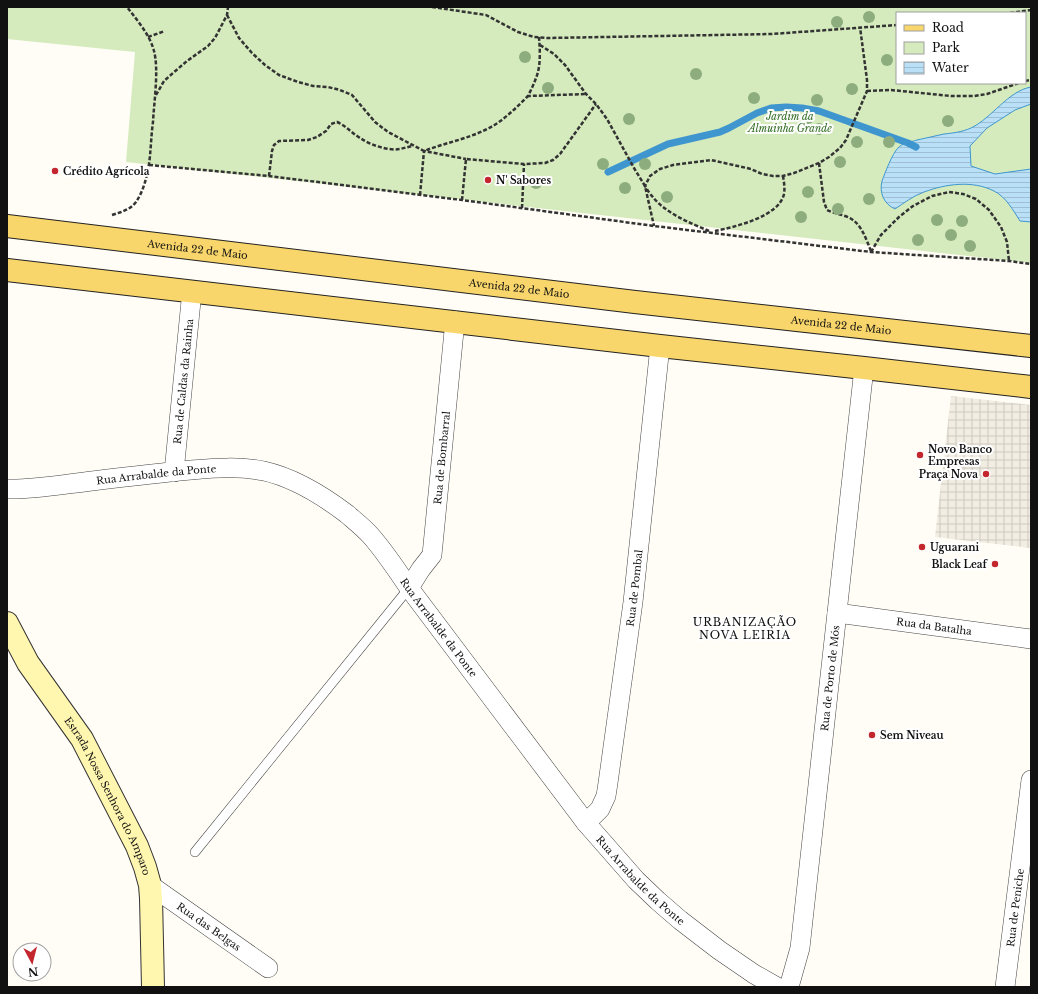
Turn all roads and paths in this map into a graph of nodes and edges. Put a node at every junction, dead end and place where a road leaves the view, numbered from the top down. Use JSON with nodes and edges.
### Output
{"nodes":[{"id":1,"x":127,"y":7,"type":"edge"},
{"id":2,"x":228,"y":7,"type":"edge"},
{"id":3,"x":432,"y":7,"type":"edge"},
{"id":4,"x":1031,"y":10,"type":"edge"},
{"id":5,"x":1017,"y":12,"type":"edge"},
{"id":6,"x":227,"y":15,"type":"junction"},
{"id":7,"x":896,"y":24,"type":"edge"},
{"id":8,"x":860,"y":27,"type":"junction"},
{"id":9,"x":165,"y":31,"type":"dead end"},
{"id":10,"x":148,"y":37,"type":"junction"},
{"id":11,"x":539,"y":37,"type":"junction"},
{"id":12,"x":540,"y":45,"type":"junction"},
{"id":13,"x":1016,"y":84,"type":"edge"},
{"id":14,"x":867,"y":90,"type":"junction"},
{"id":15,"x":586,"y":94,"type":"junction"},
{"id":16,"x":155,"y":96,"type":"junction"},
{"id":17,"x":528,"y":96,"type":"junction"},
{"id":18,"x":596,"y":104,"type":"junction"},
{"id":19,"x":412,"y":146,"type":"junction"},
{"id":20,"x":424,"y":151,"type":"junction"},
{"id":21,"x":466,"y":159,"type":"junction"},
{"id":22,"x":819,"y":163,"type":"junction"},
{"id":23,"x":524,"y":164,"type":"junction"},
{"id":24,"x":149,"y":165,"type":"junction"},
{"id":25,"x":269,"y":176,"type":"junction"},
{"id":26,"x":783,"y":176,"type":"junction"},
{"id":27,"x":644,"y":186,"type":"junction"},
{"id":28,"x":420,"y":195,"type":"junction"},
{"id":29,"x":462,"y":200,"type":"junction"},
{"id":30,"x":522,"y":208,"type":"junction"},
{"id":31,"x":109,"y":215,"type":"dead end"},
{"id":32,"x":7,"y":226,"type":"edge"},
{"id":33,"x":654,"y":226,"type":"junction"},
{"id":34,"x":712,"y":232,"type":"junction"},
{"id":35,"x":871,"y":252,"type":"junction"},
{"id":36,"x":1009,"y":261,"type":"junction"},
{"id":37,"x":1031,"y":264,"type":"edge"},
{"id":38,"x":7,"y":270,"type":"edge"},
{"id":39,"x":192,"y":291,"type":"junction"},
{"id":40,"x":455,"y":321,"type":"junction"},
{"id":41,"x":660,"y":346,"type":"junction"},
{"id":42,"x":1031,"y":346,"type":"edge"},
{"id":43,"x":864,"y":368,"type":"junction"},
{"id":44,"x":1031,"y":387,"type":"edge"},
{"id":45,"x":174,"y":472,"type":"junction"},
{"id":46,"x":7,"y":489,"type":"edge"},
{"id":47,"x":409,"y":588,"type":"junction"},
{"id":48,"x":837,"y":613,"type":"junction"},
{"id":49,"x":7,"y":623,"type":"edge"},
{"id":50,"x":1031,"y":639,"type":"edge"},
{"id":51,"x":1031,"y":780,"type":"edge"},
{"id":52,"x":586,"y":823,"type":"junction"},
{"id":53,"x":194,"y":852,"type":"dead end"},
{"id":54,"x":150,"y":885,"type":"junction"},
{"id":55,"x":268,"y":968,"type":"dead end"},
{"id":56,"x":153,"y":987,"type":"edge"},
{"id":57,"x":777,"y":987,"type":"edge"},
{"id":58,"x":789,"y":987,"type":"edge"},
{"id":59,"x":1005,"y":987,"type":"edge"}],
"edges":[{"from":1,"to":10,"type":"path"},
{"from":2,"to":6,"type":"path"},
{"from":3,"to":11,"type":"path"},
{"from":4,"to":5,"type":"path"},
{"from":6,"to":16,"type":"path"},
{"from":6,"to":19,"type":"path"},
{"from":7,"to":8,"type":"path"},
{"from":8,"to":11,"type":"path"},
{"from":8,"to":14,"type":"path"},
{"from":9,"to":10,"type":"path"},
{"from":10,"to":16,"type":"path"},
{"from":11,"to":12,"type":"path"},
{"from":12,"to":15,"type":"path"},
{"from":12,"to":17,"type":"path"},
{"from":13,"to":14,"type":"path"},
{"from":14,"to":22,"type":"path"},
{"from":15,"to":17,"type":"path"},
{"from":15,"to":18,"type":"path"},
{"from":16,"to":24,"type":"path"},
{"from":17,"to":20,"type":"path"},
{"from":18,"to":23,"type":"path"},
{"from":18,"to":27,"type":"path"},
{"from":19,"to":20,"type":"path"},
{"from":19,"to":25,"type":"path"},
{"from":20,"to":21,"type":"path"},
{"from":20,"to":28,"type":"path"},
{"from":21,"to":23,"type":"path"},
{"from":21,"to":29,"type":"path"},
{"from":22,"to":26,"type":"path"},
{"from":22,"to":35,"type":"path"},
{"from":23,"to":30,"type":"path"},
{"from":24,"to":25,"type":"path"},
{"from":24,"to":31,"type":"path"},
{"from":25,"to":28,"type":"path"},
{"from":26,"to":27,"type":"path"},
{"from":26,"to":34,"type":"path"},
{"from":27,"to":33,"type":"path"},
{"from":27,"to":34,"type":"path"},
{"from":28,"to":29,"type":"path"},
{"from":29,"to":30,"type":"path"},
{"from":30,"to":33,"type":"path"},
{"from":32,"to":42,"type":"main road","name":"Avenida 22 de Maio"},
{"from":33,"to":34,"type":"path"},
{"from":34,"to":35,"type":"path"},
{"from":35,"to":36,"type":"path"},
{"from":35,"to":36,"type":"path"},
{"from":36,"to":37,"type":"path"},
{"from":38,"to":39,"type":"main road"},
{"from":39,"to":40,"type":"main road"},
{"from":39,"to":45,"type":"street","name":"Rua de Caldas da Rainha"},
{"from":40,"to":41,"type":"main road"},
{"from":40,"to":47,"type":"street","name":"Rua de Bombarral"},
{"from":41,"to":43,"type":"main road"},
{"from":41,"to":52,"type":"street","name":"Rua de Pombal"},
{"from":43,"to":44,"type":"main road"},
{"from":43,"to":48,"type":"street","name":"Rua de Porto de Mós"},
{"from":45,"to":46,"type":"street","name":"Rua Arrabalde da Ponte"},
{"from":45,"to":47,"type":"street","name":"Rua Arrabalde da Ponte"},
{"from":47,"to":52,"type":"street","name":"Rua Arrabalde da Ponte"},
{"from":47,"to":53,"type":"lane"},
{"from":48,"to":50,"type":"street","name":"Rua da Batalha"},
{"from":48,"to":58,"type":"street","name":"Rua de Porto de Mós"},
{"from":49,"to":54,"type":"main road","name":"Estrada Nossa Senhora do Amparo"},
{"from":51,"to":59,"type":"street","name":"Rua de Peniche"},
{"from":52,"to":57,"type":"street","name":"Rua Arrabalde da Ponte"},
{"from":54,"to":55,"type":"street","name":"Rua das Belgas"},
{"from":54,"to":56,"type":"main road","name":"Estrada Nossa Senhora do Amparo"}]}
